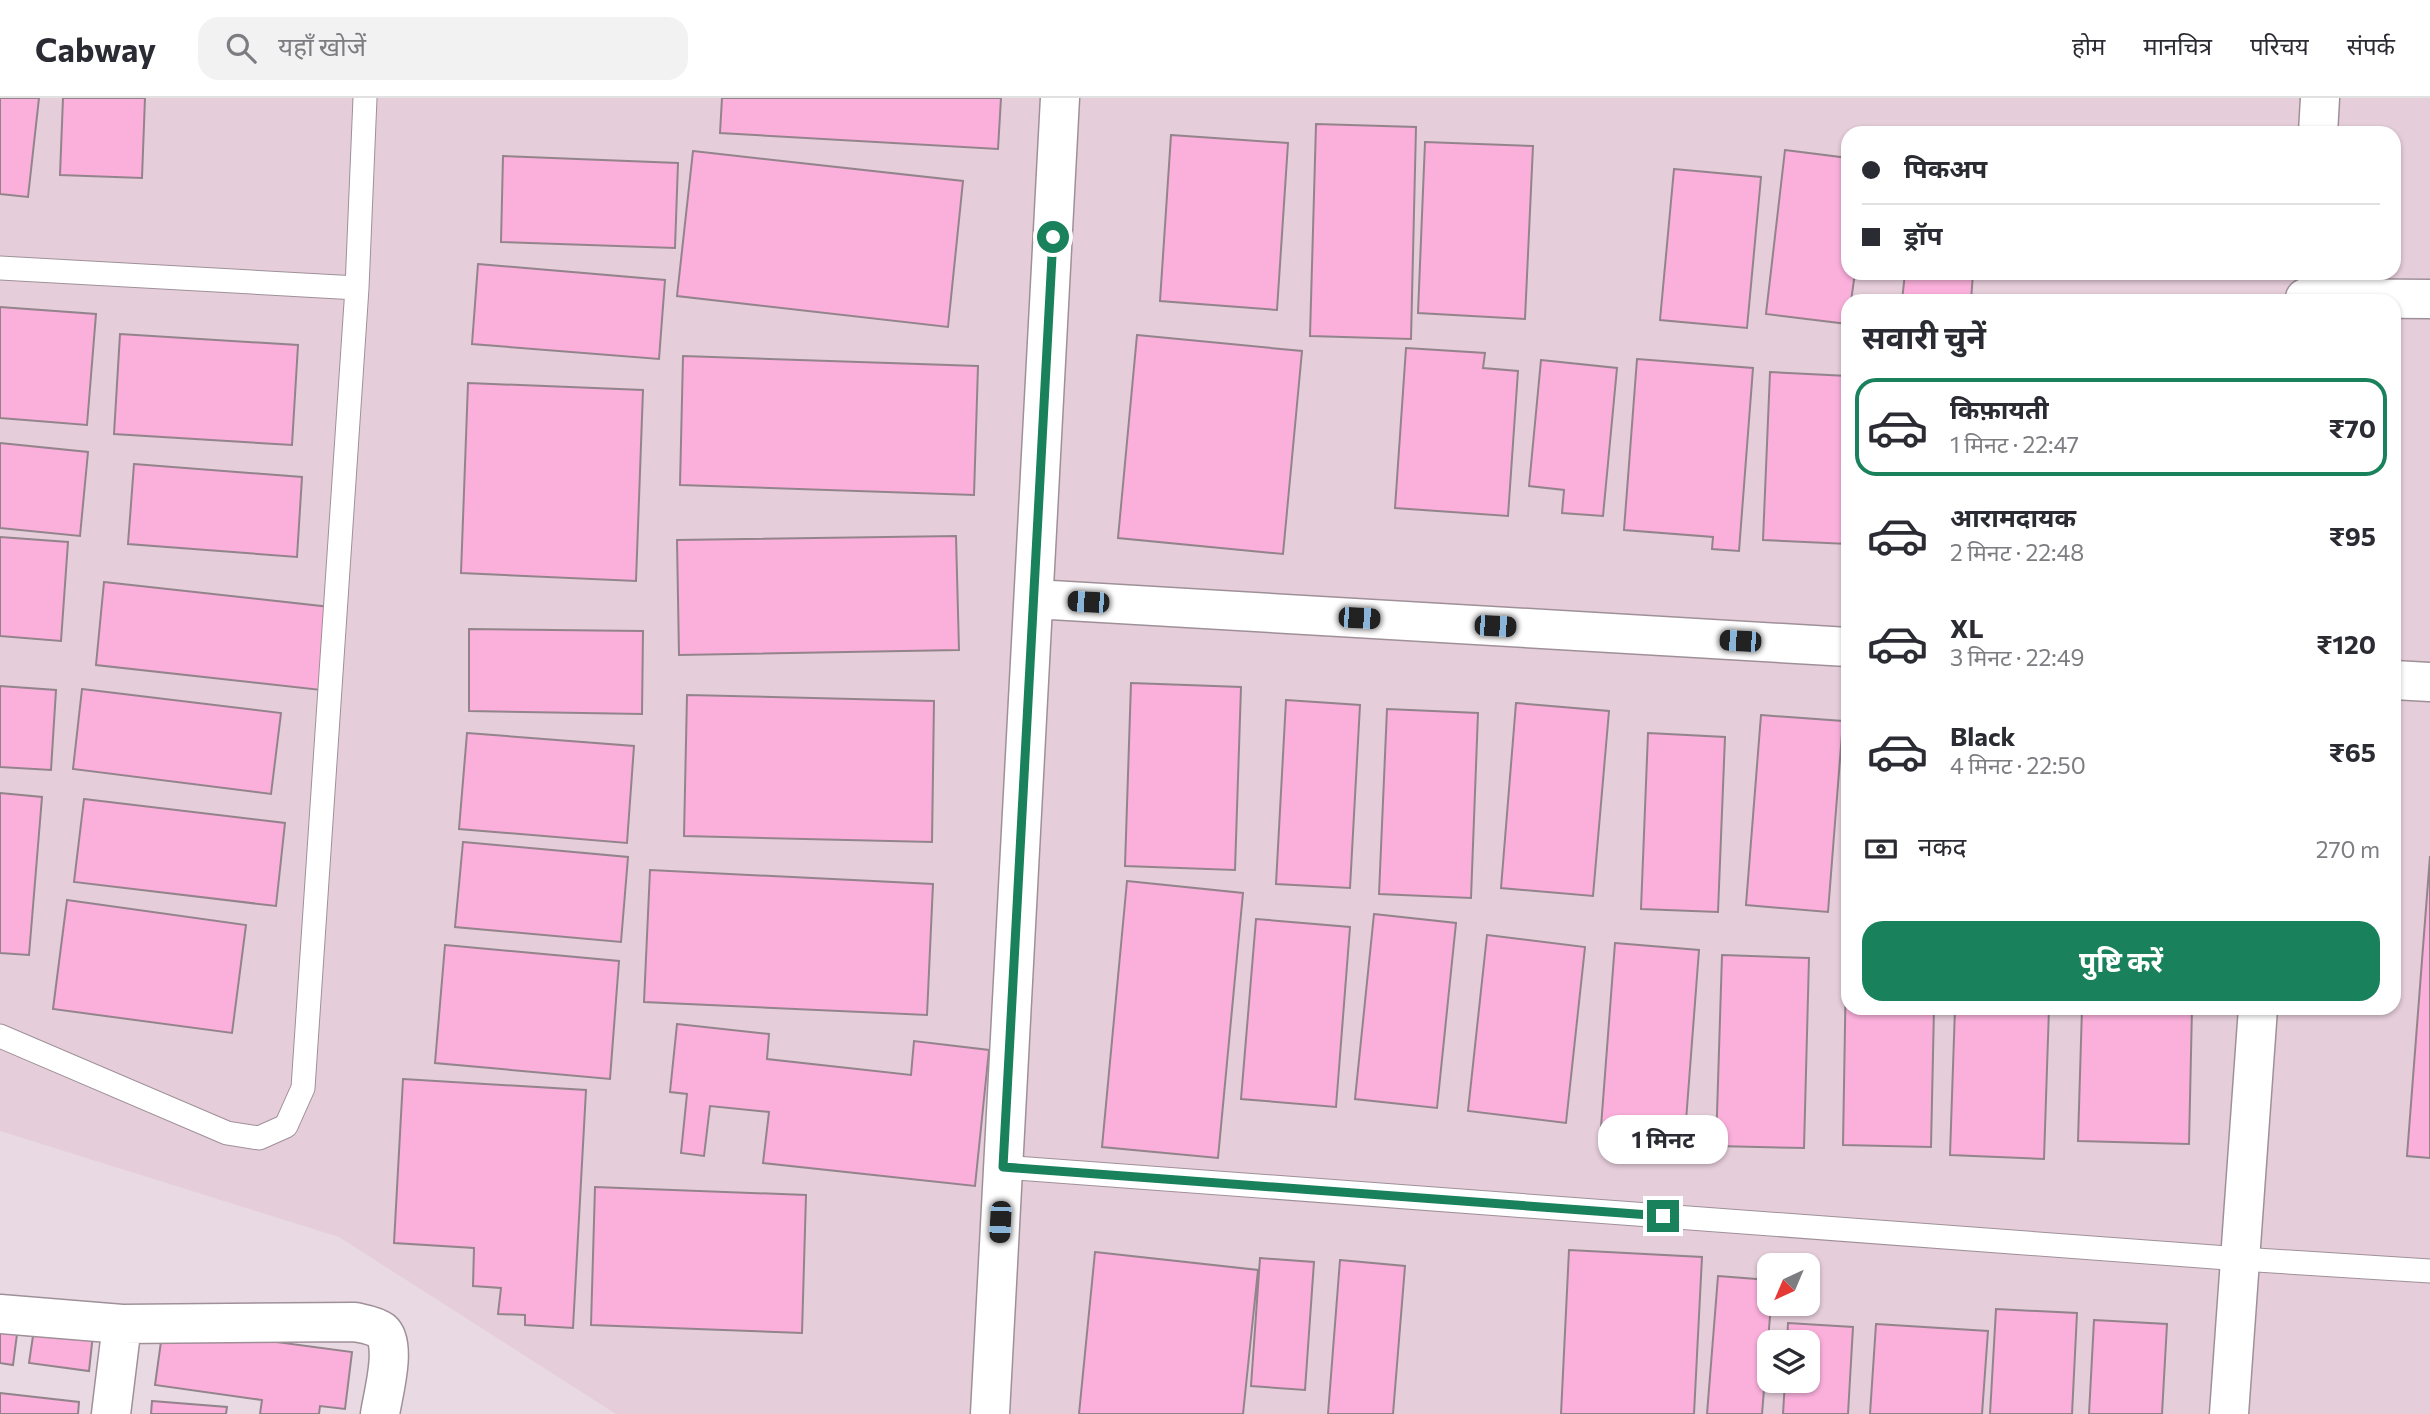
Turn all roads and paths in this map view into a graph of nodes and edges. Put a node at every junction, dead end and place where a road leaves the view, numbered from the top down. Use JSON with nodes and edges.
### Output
{"nodes":[{"id":1,"x":365,"y":98,"type":"edge"},
{"id":2,"x":1060,"y":98,"type":"edge"},
{"id":3,"x":2320,"y":98,"type":"edge"},
{"id":4,"x":2318,"y":126,"type":"edge"},
{"id":5,"x":0,"y":268,"type":"edge"},
{"id":6,"x":357,"y":288,"type":"junction"},
{"id":7,"x":2305,"y":291,"type":"edge"},
{"id":8,"x":2352,"y":294,"type":"edge"},
{"id":9,"x":2401,"y":297,"type":"edge"},
{"id":10,"x":2430,"y":299,"type":"edge"},
{"id":11,"x":1034,"y":599,"type":"junction"},
{"id":12,"x":1841,"y":647,"type":"edge"},
{"id":13,"x":2401,"y":680,"type":"edge"},
{"id":14,"x":2430,"y":682,"type":"edge"},
{"id":15,"x":2258,"y":1015,"type":"edge"},
{"id":16,"x":0,"y":1037,"type":"edge"},
{"id":17,"x":1003,"y":1167,"type":"junction"},
{"id":18,"x":2241,"y":1259,"type":"junction"},
{"id":19,"x":2430,"y":1271,"type":"edge"},
{"id":20,"x":0,"y":1314,"type":"edge"},
{"id":21,"x":122,"y":1324,"type":"junction"},
{"id":22,"x":111,"y":1414,"type":"edge"},
{"id":23,"x":380,"y":1414,"type":"edge"},
{"id":24,"x":990,"y":1414,"type":"edge"},
{"id":25,"x":2229,"y":1414,"type":"edge"}],
"edges":[{"from":1,"to":6,"type":"lane"},
{"from":2,"to":11,"type":"street"},
{"from":3,"to":4,"type":"street"},
{"from":5,"to":6,"type":"lane"},
{"from":6,"to":16,"type":"lane"},
{"from":7,"to":8,"type":"street"},
{"from":9,"to":10,"type":"street"},
{"from":11,"to":12,"type":"street"},
{"from":11,"to":17,"type":"street"},
{"from":13,"to":14,"type":"street"},
{"from":15,"to":18,"type":"street"},
{"from":17,"to":18,"type":"lane"},
{"from":17,"to":24,"type":"street"},
{"from":18,"to":19,"type":"lane"},
{"from":18,"to":25,"type":"street"},
{"from":20,"to":21,"type":"street"},
{"from":21,"to":22,"type":"street"},
{"from":21,"to":23,"type":"street"}]}
